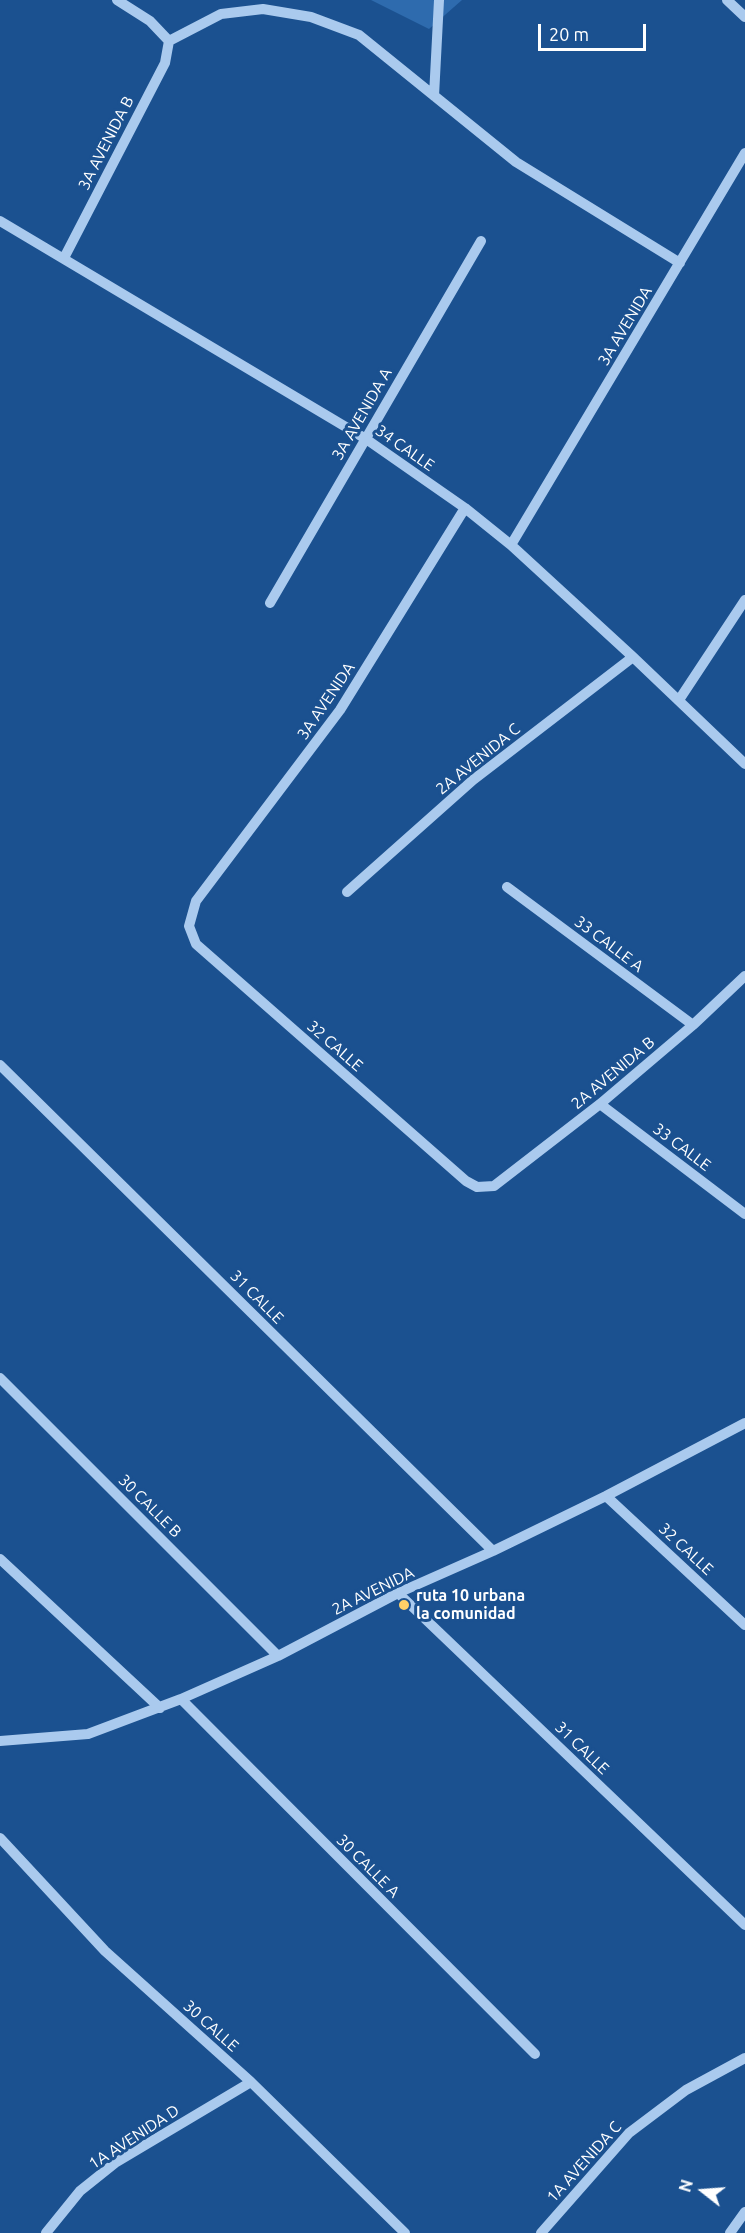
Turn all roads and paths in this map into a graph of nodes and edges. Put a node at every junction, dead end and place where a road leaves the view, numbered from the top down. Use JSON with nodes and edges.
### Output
{"nodes":[{"id":1,"x":117,"y":0,"type":"edge"},
{"id":2,"x":439,"y":0,"type":"edge"},
{"id":3,"x":727,"y":0,"type":"edge"},
{"id":4,"x":263,"y":5,"type":"edge"},
{"id":5,"x":745,"y":17,"type":"edge"},
{"id":6,"x":169,"y":40,"type":"junction"},
{"id":7,"x":434,"y":96,"type":"junction"},
{"id":8,"x":745,"y":153,"type":"edge"},
{"id":9,"x":0,"y":221,"type":"edge"},
{"id":10,"x":481,"y":241,"type":"dead end"},
{"id":11,"x":64,"y":258,"type":"junction"},
{"id":12,"x":680,"y":263,"type":"junction"},
{"id":13,"x":366,"y":439,"type":"junction"},
{"id":14,"x":465,"y":508,"type":"junction"},
{"id":15,"x":511,"y":545,"type":"junction"},
{"id":16,"x":745,"y":600,"type":"edge"},
{"id":17,"x":270,"y":603,"type":"dead end"},
{"id":18,"x":633,"y":657,"type":"junction"},
{"id":19,"x":680,"y":700,"type":"junction"},
{"id":20,"x":745,"y":764,"type":"edge"},
{"id":21,"x":507,"y":887,"type":"dead end"},
{"id":22,"x":347,"y":892,"type":"dead end"},
{"id":23,"x":196,"y":901,"type":"joint"},
{"id":24,"x":745,"y":976,"type":"edge"},
{"id":25,"x":693,"y":1025,"type":"junction"},
{"id":26,"x":0,"y":1065,"type":"edge"},
{"id":27,"x":600,"y":1104,"type":"junction"},
{"id":28,"x":494,"y":1186,"type":"joint"},
{"id":29,"x":745,"y":1214,"type":"edge"},
{"id":30,"x":0,"y":1378,"type":"edge"},
{"id":31,"x":745,"y":1423,"type":"edge"},
{"id":32,"x":606,"y":1496,"type":"junction"},
{"id":33,"x":493,"y":1551,"type":"junction"},
{"id":34,"x":0,"y":1559,"type":"edge"},
{"id":35,"x":398,"y":1593,"type":"junction"},
{"id":36,"x":745,"y":1625,"type":"edge"},
{"id":37,"x":278,"y":1656,"type":"junction"},
{"id":38,"x":181,"y":1699,"type":"junction"},
{"id":39,"x":160,"y":1708,"type":"junction"},
{"id":40,"x":0,"y":1741,"type":"edge"},
{"id":41,"x":0,"y":1838,"type":"edge"},
{"id":42,"x":745,"y":1925,"type":"edge"},
{"id":43,"x":535,"y":2054,"type":"dead end"},
{"id":44,"x":745,"y":2058,"type":"edge"},
{"id":45,"x":251,"y":2082,"type":"junction"},
{"id":46,"x":745,"y":2212,"type":"edge"},
{"id":47,"x":46,"y":2233,"type":"edge"},
{"id":48,"x":405,"y":2233,"type":"edge"},
{"id":49,"x":541,"y":2233,"type":"edge"},
{"id":50,"x":730,"y":2233,"type":"edge"}],
"edges":[{"from":1,"to":6,"type":"street"},
{"from":2,"to":7,"type":"street"},
{"from":3,"to":5,"type":"street"},
{"from":4,"to":6,"type":"street"},
{"from":4,"to":7,"type":"street"},
{"from":6,"to":11,"type":"street","name":"3A AVENIDA B"},
{"from":7,"to":12,"type":"street"},
{"from":8,"to":12,"type":"street","name":"3A AVENIDA"},
{"from":9,"to":11,"type":"street","name":"34 CALLE"},
{"from":10,"to":13,"type":"street","name":"3A AVENIDA A"},
{"from":11,"to":13,"type":"street","name":"34 CALLE"},
{"from":12,"to":15,"type":"street","name":"3A AVENIDA"},
{"from":13,"to":14,"type":"street","name":"34 CALLE"},
{"from":13,"to":17,"type":"street","name":"3A AVENIDA A"},
{"from":14,"to":15,"type":"street","name":"34 CALLE"},
{"from":14,"to":23,"type":"street","name":"3A AVENIDA"},
{"from":15,"to":18,"type":"street","name":"34 CALLE"},
{"from":16,"to":19,"type":"street"},
{"from":18,"to":19,"type":"street","name":"34 CALLE"},
{"from":18,"to":22,"type":"street","name":"2A AVENIDA C"},
{"from":19,"to":20,"type":"street","name":"34 CALLE"},
{"from":21,"to":25,"type":"street","name":"33 CALLE A"},
{"from":23,"to":28,"type":"street","name":"32 CALLE"},
{"from":24,"to":25,"type":"street","name":"2A AVENIDA B"},
{"from":25,"to":27,"type":"street","name":"2A AVENIDA B"},
{"from":26,"to":33,"type":"street","name":"31 CALLE"},
{"from":27,"to":28,"type":"street","name":"2A AVENIDA B"},
{"from":27,"to":29,"type":"street","name":"33 CALLE"},
{"from":30,"to":37,"type":"street","name":"30 CALLE B"},
{"from":31,"to":32,"type":"street","name":"2A AVENIDA"},
{"from":32,"to":33,"type":"street","name":"2A AVENIDA"},
{"from":32,"to":36,"type":"street","name":"32 CALLE"},
{"from":33,"to":35,"type":"street","name":"2A AVENIDA"},
{"from":34,"to":39,"type":"street"},
{"from":35,"to":37,"type":"street","name":"2A AVENIDA"},
{"from":35,"to":42,"type":"street","name":"31 CALLE"},
{"from":37,"to":38,"type":"street","name":"2A AVENIDA"},
{"from":38,"to":39,"type":"street","name":"2A AVENIDA"},
{"from":38,"to":43,"type":"street","name":"30 CALLE A"},
{"from":39,"to":40,"type":"street","name":"2A AVENIDA"},
{"from":41,"to":45,"type":"street","name":"30 CALLE"},
{"from":44,"to":49,"type":"street","name":"1A AVENIDA C"},
{"from":45,"to":47,"type":"street","name":"1A AVENIDA D"},
{"from":45,"to":48,"type":"street","name":"30 CALLE"},
{"from":46,"to":50,"type":"street"}]}
